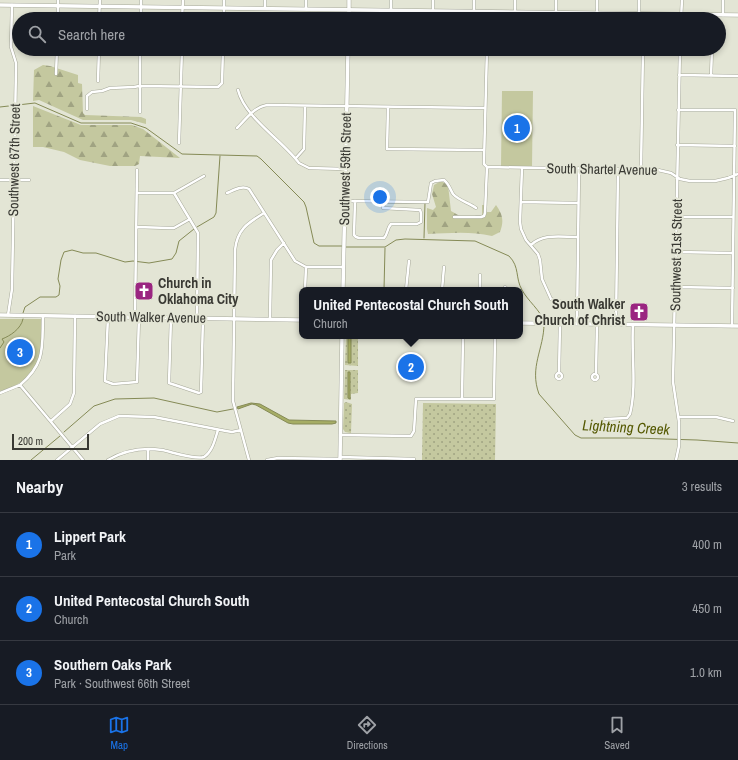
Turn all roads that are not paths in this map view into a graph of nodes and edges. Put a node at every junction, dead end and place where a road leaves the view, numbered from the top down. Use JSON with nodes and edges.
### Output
{"nodes":[{"id":1,"x":58,"y":0,"type":"edge"},
{"id":2,"x":100,"y":0,"type":"edge"},
{"id":3,"x":141,"y":0,"type":"edge"},
{"id":4,"x":183,"y":0,"type":"edge"},
{"id":5,"x":224,"y":0,"type":"edge"},
{"id":6,"x":265,"y":0,"type":"edge"},
{"id":7,"x":306,"y":0,"type":"edge"},
{"id":8,"x":349,"y":0,"type":"edge"},
{"id":9,"x":391,"y":0,"type":"edge"},
{"id":10,"x":432,"y":0,"type":"edge"},
{"id":11,"x":474,"y":0,"type":"edge"},
{"id":12,"x":515,"y":0,"type":"edge"},
{"id":13,"x":556,"y":0,"type":"edge"},
{"id":14,"x":597,"y":0,"type":"edge"},
{"id":15,"x":639,"y":0,"type":"edge"},
{"id":16,"x":682,"y":0,"type":"edge"},
{"id":17,"x":723,"y":0,"type":"edge"},
{"id":18,"x":0,"y":5,"type":"edge"},
{"id":19,"x":12,"y":5,"type":"junction"},
{"id":20,"x":58,"y":6,"type":"junction"},
{"id":21,"x":100,"y":6,"type":"junction"},
{"id":22,"x":141,"y":7,"type":"junction"},
{"id":23,"x":183,"y":7,"type":"junction"},
{"id":24,"x":224,"y":8,"type":"junction"},
{"id":25,"x":265,"y":8,"type":"junction"},
{"id":26,"x":306,"y":8,"type":"junction"},
{"id":27,"x":349,"y":9,"type":"junction"},
{"id":28,"x":391,"y":10,"type":"junction"},
{"id":29,"x":433,"y":10,"type":"junction"},
{"id":30,"x":474,"y":11,"type":"junction"},
{"id":31,"x":489,"y":11,"type":"joint"},
{"id":32,"x":58,"y":12,"type":"edge"},
{"id":33,"x":100,"y":12,"type":"edge"},
{"id":34,"x":141,"y":12,"type":"edge"},
{"id":35,"x":183,"y":12,"type":"edge"},
{"id":36,"x":224,"y":12,"type":"edge"},
{"id":37,"x":349,"y":12,"type":"edge"},
{"id":38,"x":515,"y":12,"type":"junction"},
{"id":39,"x":556,"y":12,"type":"joint"},
{"id":40,"x":597,"y":12,"type":"edge"},
{"id":41,"x":639,"y":12,"type":"edge"},
{"id":42,"x":681,"y":12,"type":"edge"},
{"id":43,"x":722,"y":12,"type":"edge"},
{"id":44,"x":726,"y":15,"type":"edge"},
{"id":45,"x":738,"y":15,"type":"edge"},
{"id":46,"x":12,"y":50,"type":"edge"},
{"id":47,"x":14,"y":56,"type":"edge"},
{"id":48,"x":57,"y":56,"type":"edge"},
{"id":49,"x":99,"y":56,"type":"edge"},
{"id":50,"x":140,"y":56,"type":"edge"},
{"id":51,"x":182,"y":56,"type":"edge"},
{"id":52,"x":223,"y":56,"type":"edge"},
{"id":53,"x":348,"y":56,"type":"edge"},
{"id":54,"x":488,"y":56,"type":"edge"},
{"id":55,"x":643,"y":56,"type":"edge"},
{"id":56,"x":680,"y":56,"type":"edge"},
{"id":57,"x":712,"y":56,"type":"edge"},
{"id":58,"x":56,"y":74,"type":"dead end"},
{"id":59,"x":679,"y":75,"type":"junction"},
{"id":60,"x":712,"y":76,"type":"junction"},
{"id":61,"x":738,"y":76,"type":"edge"},
{"id":62,"x":98,"y":81,"type":"dead end"},
{"id":63,"x":139,"y":86,"type":"junction"},
{"id":64,"x":181,"y":86,"type":"junction"},
{"id":65,"x":238,"y":90,"type":"dead end"},
{"id":66,"x":305,"y":106,"type":"junction"},
{"id":67,"x":346,"y":106,"type":"junction"},
{"id":68,"x":388,"y":108,"type":"junction"},
{"id":69,"x":486,"y":108,"type":"junction"},
{"id":70,"x":87,"y":109,"type":"dead end"},
{"id":71,"x":678,"y":110,"type":"junction"},
{"id":72,"x":140,"y":112,"type":"dead end"},
{"id":73,"x":252,"y":114,"type":"junction"},
{"id":74,"x":237,"y":128,"type":"dead end"},
{"id":75,"x":179,"y":143,"type":"dead end"},
{"id":76,"x":677,"y":145,"type":"junction"},
{"id":77,"x":734,"y":146,"type":"junction"},
{"id":78,"x":484,"y":150,"type":"junction"},
{"id":79,"x":296,"y":158,"type":"junction"},
{"id":80,"x":487,"y":167,"type":"junction"},
{"id":81,"x":522,"y":168,"type":"junction"},
{"id":82,"x":579,"y":168,"type":"junction"},
{"id":83,"x":345,"y":169,"type":"junction"},
{"id":84,"x":618,"y":169,"type":"junction"},
{"id":85,"x":641,"y":169,"type":"junction"},
{"id":86,"x":137,"y":170,"type":"dead end"},
{"id":87,"x":738,"y":174,"type":"edge"},
{"id":88,"x":734,"y":175,"type":"junction"},
{"id":89,"x":204,"y":176,"type":"dead end"},
{"id":90,"x":677,"y":177,"type":"junction"},
{"id":91,"x":0,"y":180,"type":"edge"},
{"id":92,"x":14,"y":180,"type":"junction"},
{"id":93,"x":29,"y":180,"type":"dead end"},
{"id":94,"x":137,"y":193,"type":"junction"},
{"id":95,"x":174,"y":193,"type":"junction"},
{"id":96,"x":227,"y":194,"type":"dead end"},
{"id":97,"x":345,"y":201,"type":"junction"},
{"id":98,"x":354,"y":201,"type":"junction"},
{"id":99,"x":384,"y":202,"type":"junction"},
{"id":100,"x":521,"y":202,"type":"junction"},
{"id":101,"x":578,"y":203,"type":"junction"},
{"id":102,"x":476,"y":208,"type":"dead end"},
{"id":103,"x":264,"y":212,"type":"junction"},
{"id":104,"x":454,"y":217,"type":"dead end"},
{"id":105,"x":676,"y":217,"type":"junction"},
{"id":106,"x":733,"y":217,"type":"junction"},
{"id":107,"x":190,"y":219,"type":"junction"},
{"id":108,"x":137,"y":227,"type":"junction"},
{"id":109,"x":577,"y":238,"type":"junction"},
{"id":110,"x":284,"y":243,"type":"junction"},
{"id":111,"x":531,"y":245,"type":"junction"},
{"id":112,"x":676,"y":252,"type":"junction"},
{"id":113,"x":732,"y":253,"type":"junction"},
{"id":114,"x":409,"y":262,"type":"dead end"},
{"id":115,"x":344,"y":267,"type":"junction"},
{"id":116,"x":444,"y":267,"type":"dead end"},
{"id":117,"x":306,"y":268,"type":"junction"},
{"id":118,"x":480,"y":275,"type":"dead end"},
{"id":119,"x":306,"y":287,"type":"edge"},
{"id":120,"x":343,"y":287,"type":"edge"},
{"id":121,"x":406,"y":287,"type":"edge"},
{"id":122,"x":442,"y":287,"type":"edge"},
{"id":123,"x":480,"y":287,"type":"edge"},
{"id":124,"x":676,"y":287,"type":"junction"},
{"id":125,"x":733,"y":288,"type":"junction"},
{"id":126,"x":577,"y":301,"type":"junction"},
{"id":127,"x":0,"y":316,"type":"edge"},
{"id":128,"x":8,"y":316,"type":"junction"},
{"id":129,"x":43,"y":316,"type":"junction"},
{"id":130,"x":75,"y":316,"type":"junction"},
{"id":131,"x":108,"y":317,"type":"junction"},
{"id":132,"x":135,"y":317,"type":"junction"},
{"id":133,"x":139,"y":317,"type":"junction"},
{"id":134,"x":171,"y":318,"type":"junction"},
{"id":135,"x":197,"y":318,"type":"junction"},
{"id":136,"x":203,"y":318,"type":"junction"},
{"id":137,"x":234,"y":319,"type":"junction"},
{"id":138,"x":270,"y":319,"type":"junction"},
{"id":139,"x":299,"y":320,"type":"edge"},
{"id":140,"x":523,"y":323,"type":"edge"},
{"id":141,"x":560,"y":323,"type":"junction"},
{"id":142,"x":577,"y":324,"type":"junction"},
{"id":143,"x":597,"y":324,"type":"junction"},
{"id":144,"x":616,"y":324,"type":"junction"},
{"id":145,"x":633,"y":324,"type":"junction"},
{"id":146,"x":675,"y":325,"type":"junction"},
{"id":147,"x":732,"y":326,"type":"junction"},
{"id":148,"x":738,"y":326,"type":"edge"},
{"id":149,"x":342,"y":339,"type":"edge"},
{"id":150,"x":463,"y":339,"type":"edge"},
{"id":151,"x":495,"y":339,"type":"edge"},
{"id":152,"x":559,"y":373,"type":"dead end"},
{"id":153,"x":596,"y":374,"type":"dead end"},
{"id":154,"x":20,"y":385,"type":"junction"},
{"id":155,"x":0,"y":393,"type":"edge"},
{"id":156,"x":462,"y":399,"type":"junction"},
{"id":157,"x":679,"y":417,"type":"junction"},
{"id":158,"x":605,"y":419,"type":"dead end"},
{"id":159,"x":50,"y":421,"type":"junction"},
{"id":160,"x":733,"y":421,"type":"dead end"},
{"id":161,"x":218,"y":430,"type":"junction"},
{"id":162,"x":241,"y":430,"type":"junction"},
{"id":163,"x":340,"y":435,"type":"junction"},
{"id":164,"x":72,"y":447,"type":"junction"},
{"id":165,"x":148,"y":450,"type":"junction"},
{"id":166,"x":340,"y":458,"type":"edge"},
{"id":167,"x":272,"y":459,"type":"edge"},
{"id":168,"x":314,"y":459,"type":"edge"},
{"id":169,"x":414,"y":459,"type":"edge"},
{"id":170,"x":57,"y":460,"type":"edge"},
{"id":171,"x":83,"y":460,"type":"edge"},
{"id":172,"x":108,"y":460,"type":"edge"},
{"id":173,"x":148,"y":460,"type":"edge"},
{"id":174,"x":249,"y":460,"type":"edge"},
{"id":175,"x":267,"y":460,"type":"edge"},
{"id":176,"x":676,"y":460,"type":"edge"}],
"edges":[{"from":1,"to":20,"type":"street"},
{"from":2,"to":21,"type":"street"},
{"from":3,"to":22,"type":"street"},
{"from":4,"to":23,"type":"street"},
{"from":5,"to":24,"type":"street"},
{"from":6,"to":25,"type":"street"},
{"from":7,"to":26,"type":"street"},
{"from":8,"to":27,"type":"main road"},
{"from":9,"to":28,"type":"street"},
{"from":10,"to":29,"type":"street"},
{"from":11,"to":30,"type":"street"},
{"from":12,"to":38,"type":"street"},
{"from":13,"to":39,"type":"street"},
{"from":14,"to":40,"type":"street"},
{"from":15,"to":41,"type":"street"},
{"from":16,"to":42,"type":"street"},
{"from":17,"to":43,"type":"street"},
{"from":18,"to":19,"type":"main road"},
{"from":19,"to":20,"type":"main road"},
{"from":19,"to":46,"type":"street","name":"Southwest 67th Street"},
{"from":20,"to":21,"type":"main road"},
{"from":20,"to":32,"type":"street"},
{"from":21,"to":22,"type":"main road"},
{"from":21,"to":33,"type":"street"},
{"from":22,"to":23,"type":"main road"},
{"from":22,"to":34,"type":"street"},
{"from":23,"to":24,"type":"main road"},
{"from":23,"to":35,"type":"street"},
{"from":24,"to":25,"type":"main road"},
{"from":24,"to":36,"type":"street"},
{"from":25,"to":26,"type":"main road"},
{"from":26,"to":27,"type":"main road"},
{"from":27,"to":28,"type":"main road"},
{"from":27,"to":37,"type":"main road"},
{"from":28,"to":29,"type":"main road"},
{"from":29,"to":30,"type":"main road"},
{"from":30,"to":31,"type":"main road"},
{"from":31,"to":38,"type":"main road"},
{"from":38,"to":39,"type":"main road"},
{"from":44,"to":45,"type":"main road"},
{"from":47,"to":92,"type":"street","name":"Southwest 67th Street"},
{"from":48,"to":58,"type":"street"},
{"from":49,"to":62,"type":"street"},
{"from":50,"to":63,"type":"street"},
{"from":51,"to":64,"type":"street"},
{"from":52,"to":64,"type":"street"},
{"from":53,"to":67,"type":"main road","name":"Southwest 59th Street"},
{"from":54,"to":69,"type":"street"},
{"from":55,"to":85,"type":"street"},
{"from":56,"to":59,"type":"street","name":"Southwest 51st Street"},
{"from":57,"to":60,"type":"street"},
{"from":59,"to":60,"type":"street"},
{"from":59,"to":71,"type":"street","name":"Southwest 51st Street"},
{"from":60,"to":61,"type":"street"},
{"from":63,"to":64,"type":"street"},
{"from":63,"to":70,"type":"street"},
{"from":63,"to":72,"type":"street"},
{"from":64,"to":75,"type":"street"},
{"from":65,"to":73,"type":"street"},
{"from":66,"to":67,"type":"street"},
{"from":66,"to":73,"type":"street"},
{"from":66,"to":79,"type":"street"},
{"from":67,"to":68,"type":"street"},
{"from":67,"to":83,"type":"main road","name":"Southwest 59th Street"},
{"from":68,"to":69,"type":"street"},
{"from":68,"to":78,"type":"street"},
{"from":69,"to":78,"type":"street"},
{"from":71,"to":76,"type":"street","name":"Southwest 51st Street"},
{"from":71,"to":77,"type":"street"},
{"from":73,"to":74,"type":"street"},
{"from":73,"to":79,"type":"street"},
{"from":76,"to":77,"type":"street"},
{"from":76,"to":90,"type":"street","name":"Southwest 51st Street"},
{"from":77,"to":88,"type":"street"},
{"from":78,"to":80,"type":"street"},
{"from":79,"to":83,"type":"street"},
{"from":80,"to":81,"type":"street","name":"South Shartel Avenue"},
{"from":80,"to":104,"type":"street"},
{"from":81,"to":82,"type":"street","name":"South Shartel Avenue"},
{"from":81,"to":100,"type":"street"},
{"from":82,"to":84,"type":"street","name":"South Shartel Avenue"},
{"from":82,"to":101,"type":"street"},
{"from":83,"to":97,"type":"main road","name":"Southwest 59th Street"},
{"from":84,"to":85,"type":"street","name":"South Shartel Avenue"},
{"from":84,"to":144,"type":"street"},
{"from":85,"to":90,"type":"street","name":"South Shartel Avenue"},
{"from":86,"to":94,"type":"street"},
{"from":87,"to":88,"type":"street","name":"South Shartel Avenue"},
{"from":88,"to":90,"type":"street","name":"South Shartel Avenue"},
{"from":88,"to":106,"type":"street"},
{"from":89,"to":95,"type":"street"},
{"from":90,"to":105,"type":"street","name":"Southwest 51st Street"},
{"from":91,"to":92,"type":"street"},
{"from":92,"to":93,"type":"street"},
{"from":92,"to":128,"type":"street","name":"Southwest 67th Street"},
{"from":94,"to":95,"type":"street"},
{"from":94,"to":108,"type":"street"},
{"from":95,"to":107,"type":"street"},
{"from":96,"to":103,"type":"street"},
{"from":97,"to":98,"type":"street"},
{"from":97,"to":115,"type":"main road","name":"Southwest 59th Street"},
{"from":98,"to":99,"type":"street"},
{"from":98,"to":99,"type":"street"},
{"from":99,"to":102,"type":"street"},
{"from":100,"to":101,"type":"street"},
{"from":100,"to":111,"type":"street"},
{"from":101,"to":109,"type":"street"},
{"from":103,"to":110,"type":"street"},
{"from":103,"to":137,"type":"street"},
{"from":105,"to":106,"type":"street"},
{"from":105,"to":112,"type":"street","name":"Southwest 51st Street"},
{"from":106,"to":113,"type":"street"},
{"from":107,"to":108,"type":"street"},
{"from":107,"to":135,"type":"street"},
{"from":108,"to":132,"type":"street"},
{"from":109,"to":111,"type":"street"},
{"from":109,"to":126,"type":"street"},
{"from":110,"to":117,"type":"street"},
{"from":110,"to":138,"type":"street"},
{"from":111,"to":126,"type":"street"},
{"from":112,"to":113,"type":"street"},
{"from":112,"to":124,"type":"street","name":"Southwest 51st Street"},
{"from":113,"to":125,"type":"street"},
{"from":114,"to":121,"type":"street"},
{"from":115,"to":117,"type":"street"},
{"from":115,"to":120,"type":"main road","name":"Southwest 59th Street"},
{"from":116,"to":122,"type":"street"},
{"from":117,"to":119,"type":"street"},
{"from":118,"to":123,"type":"street"},
{"from":124,"to":125,"type":"street"},
{"from":124,"to":146,"type":"street","name":"Southwest 51st Street"},
{"from":125,"to":147,"type":"street"},
{"from":126,"to":142,"type":"street"},
{"from":127,"to":128,"type":"main road","name":"South Walker Avenue"},
{"from":128,"to":129,"type":"main road","name":"South Walker Avenue"},
{"from":129,"to":130,"type":"main road","name":"South Walker Avenue"},
{"from":129,"to":154,"type":"street"},
{"from":130,"to":131,"type":"main road","name":"South Walker Avenue"},
{"from":130,"to":159,"type":"street"},
{"from":131,"to":132,"type":"main road","name":"South Walker Avenue"},
{"from":131,"to":133,"type":"street"},
{"from":132,"to":133,"type":"main road","name":"South Walker Avenue"},
{"from":133,"to":134,"type":"main road","name":"South Walker Avenue"},
{"from":134,"to":135,"type":"main road","name":"South Walker Avenue"},
{"from":134,"to":136,"type":"street"},
{"from":135,"to":136,"type":"main road","name":"South Walker Avenue"},
{"from":136,"to":137,"type":"main road","name":"South Walker Avenue"},
{"from":137,"to":138,"type":"main road","name":"South Walker Avenue"},
{"from":137,"to":162,"type":"street"},
{"from":138,"to":139,"type":"main road","name":"South Walker Avenue"},
{"from":140,"to":141,"type":"main road"},
{"from":141,"to":142,"type":"main road"},
{"from":141,"to":152,"type":"street"},
{"from":142,"to":143,"type":"main road"},
{"from":143,"to":144,"type":"main road"},
{"from":143,"to":153,"type":"street"},
{"from":144,"to":145,"type":"main road"},
{"from":145,"to":146,"type":"main road"},
{"from":145,"to":158,"type":"street"},
{"from":146,"to":147,"type":"main road"},
{"from":146,"to":157,"type":"street","name":"Southwest 51st Street"},
{"from":147,"to":148,"type":"main road"},
{"from":149,"to":163,"type":"main road"},
{"from":150,"to":156,"type":"street"},
{"from":151,"to":156,"type":"street"},
{"from":154,"to":155,"type":"street"},
{"from":154,"to":159,"type":"street"},
{"from":156,"to":163,"type":"street"},
{"from":157,"to":160,"type":"street"},
{"from":157,"to":176,"type":"street","name":"Southwest 51st Street"},
{"from":159,"to":164,"type":"street"},
{"from":161,"to":162,"type":"street"},
{"from":161,"to":164,"type":"street"},
{"from":161,"to":165,"type":"street"},
{"from":162,"to":174,"type":"street"},
{"from":163,"to":166,"type":"main road"},
{"from":164,"to":170,"type":"street"},
{"from":164,"to":171,"type":"street"},
{"from":165,"to":172,"type":"street"},
{"from":165,"to":173,"type":"street"},
{"from":166,"to":168,"type":"street"},
{"from":166,"to":169,"type":"street"},
{"from":167,"to":168,"type":"street"},
{"from":167,"to":175,"type":"street"}]}
